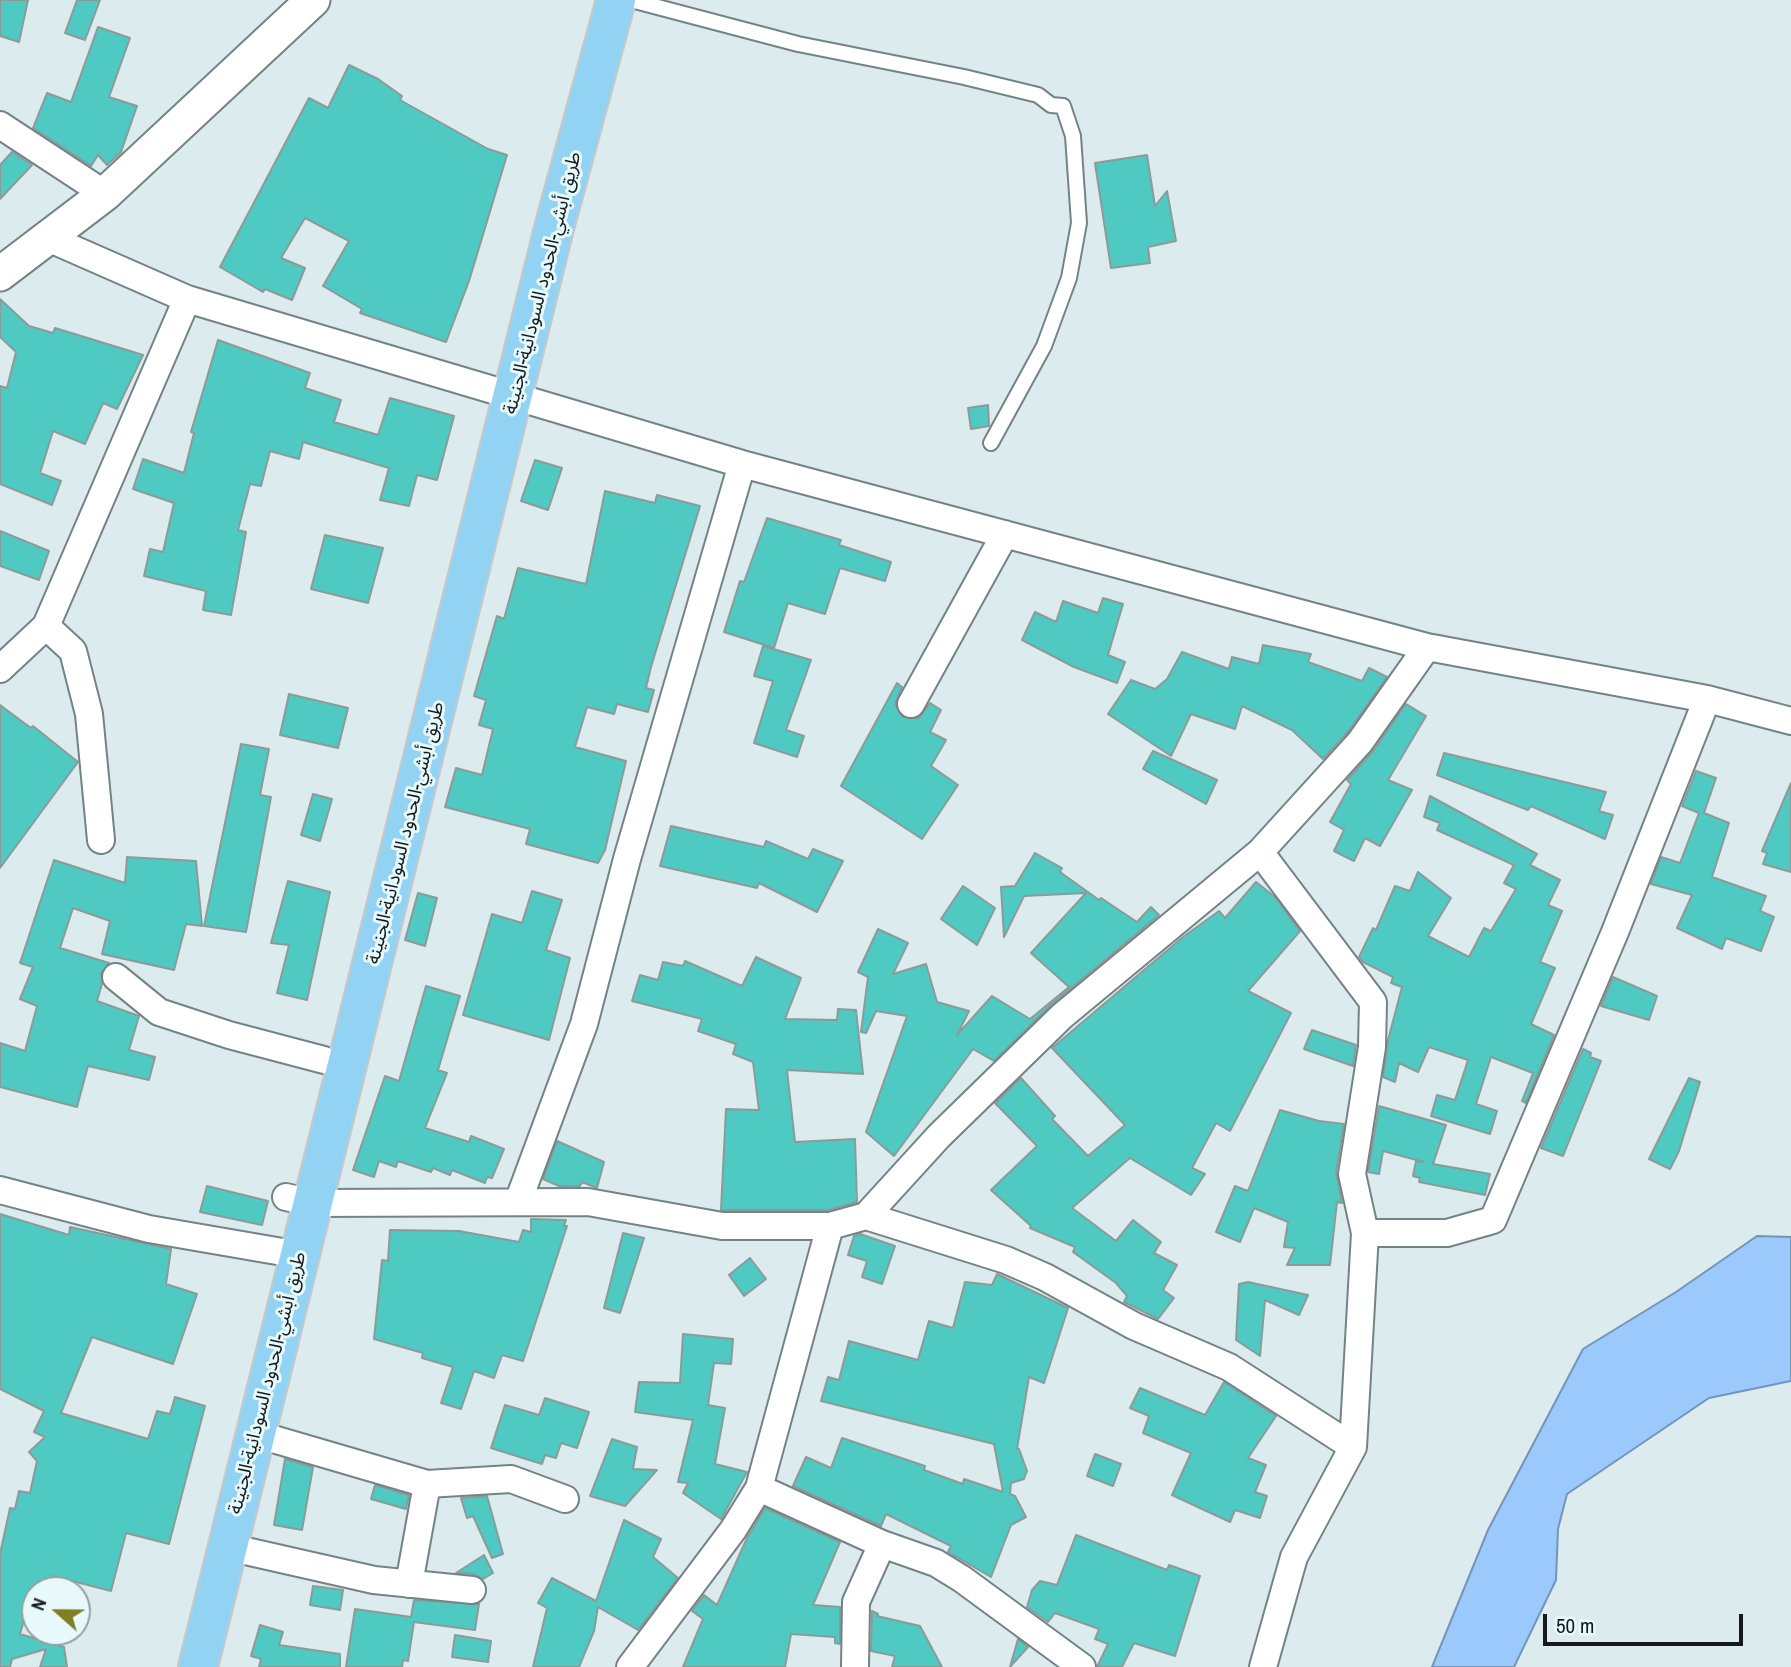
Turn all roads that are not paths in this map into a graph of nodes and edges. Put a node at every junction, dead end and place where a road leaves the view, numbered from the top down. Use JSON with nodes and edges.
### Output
{"nodes":[{"id":1,"x":313,"y":0,"type":"edge"},
{"id":2,"x":589,"y":0,"type":"edge"},
{"id":3,"x":616,"y":0,"type":"edge"},
{"id":4,"x":631,"y":0,"type":"edge"},
{"id":5,"x":0,"y":125,"type":"edge"},
{"id":6,"x":105,"y":194,"type":"junction"},
{"id":7,"x":542,"y":225,"type":"junction"},
{"id":8,"x":48,"y":237,"type":"junction"},
{"id":9,"x":0,"y":274,"type":"edge"},
{"id":10,"x":187,"y":299,"type":"junction"},
{"id":11,"x":503,"y":394,"type":"junction"},
{"id":12,"x":991,"y":443,"type":"dead end"},
{"id":13,"x":742,"y":464,"type":"junction"},
{"id":14,"x":1005,"y":534,"type":"junction"},
{"id":15,"x":46,"y":626,"type":"junction"},
{"id":16,"x":1427,"y":647,"type":"junction"},
{"id":17,"x":0,"y":669,"type":"edge"},
{"id":18,"x":1707,"y":699,"type":"junction"},
{"id":19,"x":911,"y":704,"type":"dead end"},
{"id":20,"x":1791,"y":721,"type":"edge"},
{"id":21,"x":102,"y":840,"type":"dead end"},
{"id":22,"x":1261,"y":852,"type":"junction"},
{"id":23,"x":116,"y":977,"type":"dead end"},
{"id":24,"x":324,"y":1060,"type":"junction"},
{"id":25,"x":0,"y":1190,"type":"edge"},
{"id":26,"x":299,"y":1200,"type":"junction"},
{"id":27,"x":517,"y":1202,"type":"junction"},
{"id":28,"x":866,"y":1216,"type":"junction"},
{"id":29,"x":830,"y":1226,"type":"junction"},
{"id":30,"x":1365,"y":1233,"type":"junction"},
{"id":31,"x":287,"y":1252,"type":"junction"},
{"id":32,"x":256,"y":1434,"type":"junction"},
{"id":33,"x":1353,"y":1447,"type":"junction"},
{"id":34,"x":427,"y":1484,"type":"junction"},
{"id":35,"x":759,"y":1488,"type":"junction"},
{"id":36,"x":565,"y":1499,"type":"dead end"},
{"id":37,"x":882,"y":1544,"type":"junction"},
{"id":38,"x":228,"y":1548,"type":"junction"},
{"id":39,"x":409,"y":1584,"type":"junction"},
{"id":40,"x":472,"y":1590,"type":"dead end"},
{"id":41,"x":172,"y":1667,"type":"edge"},
{"id":42,"x":198,"y":1667,"type":"edge"},
{"id":43,"x":630,"y":1667,"type":"edge"},
{"id":44,"x":855,"y":1667,"type":"edge"},
{"id":45,"x":1083,"y":1667,"type":"edge"},
{"id":46,"x":1263,"y":1667,"type":"edge"}],
"edges":[{"from":1,"to":6,"type":"street"},
{"from":2,"to":7,"type":"highway"},
{"from":3,"to":7,"type":"highway","name":"طريق أبشي-الحدود السودانية-الجنينة"},
{"from":4,"to":12,"type":"lane"},
{"from":5,"to":6,"type":"street"},
{"from":6,"to":8,"type":"street"},
{"from":7,"to":11,"type":"highway","name":"طريق أبشي-الحدود السودانية-الجنينة"},
{"from":8,"to":9,"type":"street"},
{"from":8,"to":10,"type":"street"},
{"from":10,"to":11,"type":"street"},
{"from":10,"to":15,"type":"street"},
{"from":11,"to":13,"type":"street"},
{"from":11,"to":24,"type":"highway"},
{"from":11,"to":26,"type":"highway","name":"طريق أبشي-الحدود السودانية-الجنينة"},
{"from":13,"to":14,"type":"street"},
{"from":13,"to":27,"type":"street"},
{"from":14,"to":16,"type":"street"},
{"from":14,"to":19,"type":"street"},
{"from":15,"to":17,"type":"street"},
{"from":15,"to":21,"type":"street"},
{"from":16,"to":18,"type":"street"},
{"from":16,"to":22,"type":"street"},
{"from":18,"to":20,"type":"street"},
{"from":18,"to":30,"type":"street"},
{"from":22,"to":28,"type":"street"},
{"from":22,"to":30,"type":"street"},
{"from":23,"to":24,"type":"street"},
{"from":24,"to":26,"type":"highway"},
{"from":25,"to":31,"type":"street"},
{"from":26,"to":27,"type":"street"},
{"from":26,"to":31,"type":"highway","name":"طريق أبشي-الحدود السودانية-الجنينة"},
{"from":27,"to":29,"type":"street"},
{"from":28,"to":29,"type":"street"},
{"from":28,"to":33,"type":"street"},
{"from":29,"to":35,"type":"street"},
{"from":30,"to":33,"type":"street"},
{"from":31,"to":32,"type":"highway","name":"طريق أبشي-الحدود السودانية-الجنينة"},
{"from":31,"to":41,"type":"highway"},
{"from":32,"to":34,"type":"street"},
{"from":32,"to":38,"type":"highway","name":"طريق أبشي-الحدود السودانية-الجنينة"},
{"from":33,"to":46,"type":"street"},
{"from":34,"to":36,"type":"street"},
{"from":34,"to":39,"type":"street"},
{"from":35,"to":37,"type":"street"},
{"from":35,"to":43,"type":"street"},
{"from":37,"to":44,"type":"street"},
{"from":37,"to":45,"type":"street"},
{"from":38,"to":39,"type":"street"},
{"from":38,"to":42,"type":"highway","name":"طريق أبشي-الحدود السودانية-الجنينة"},
{"from":39,"to":40,"type":"street"}]}
